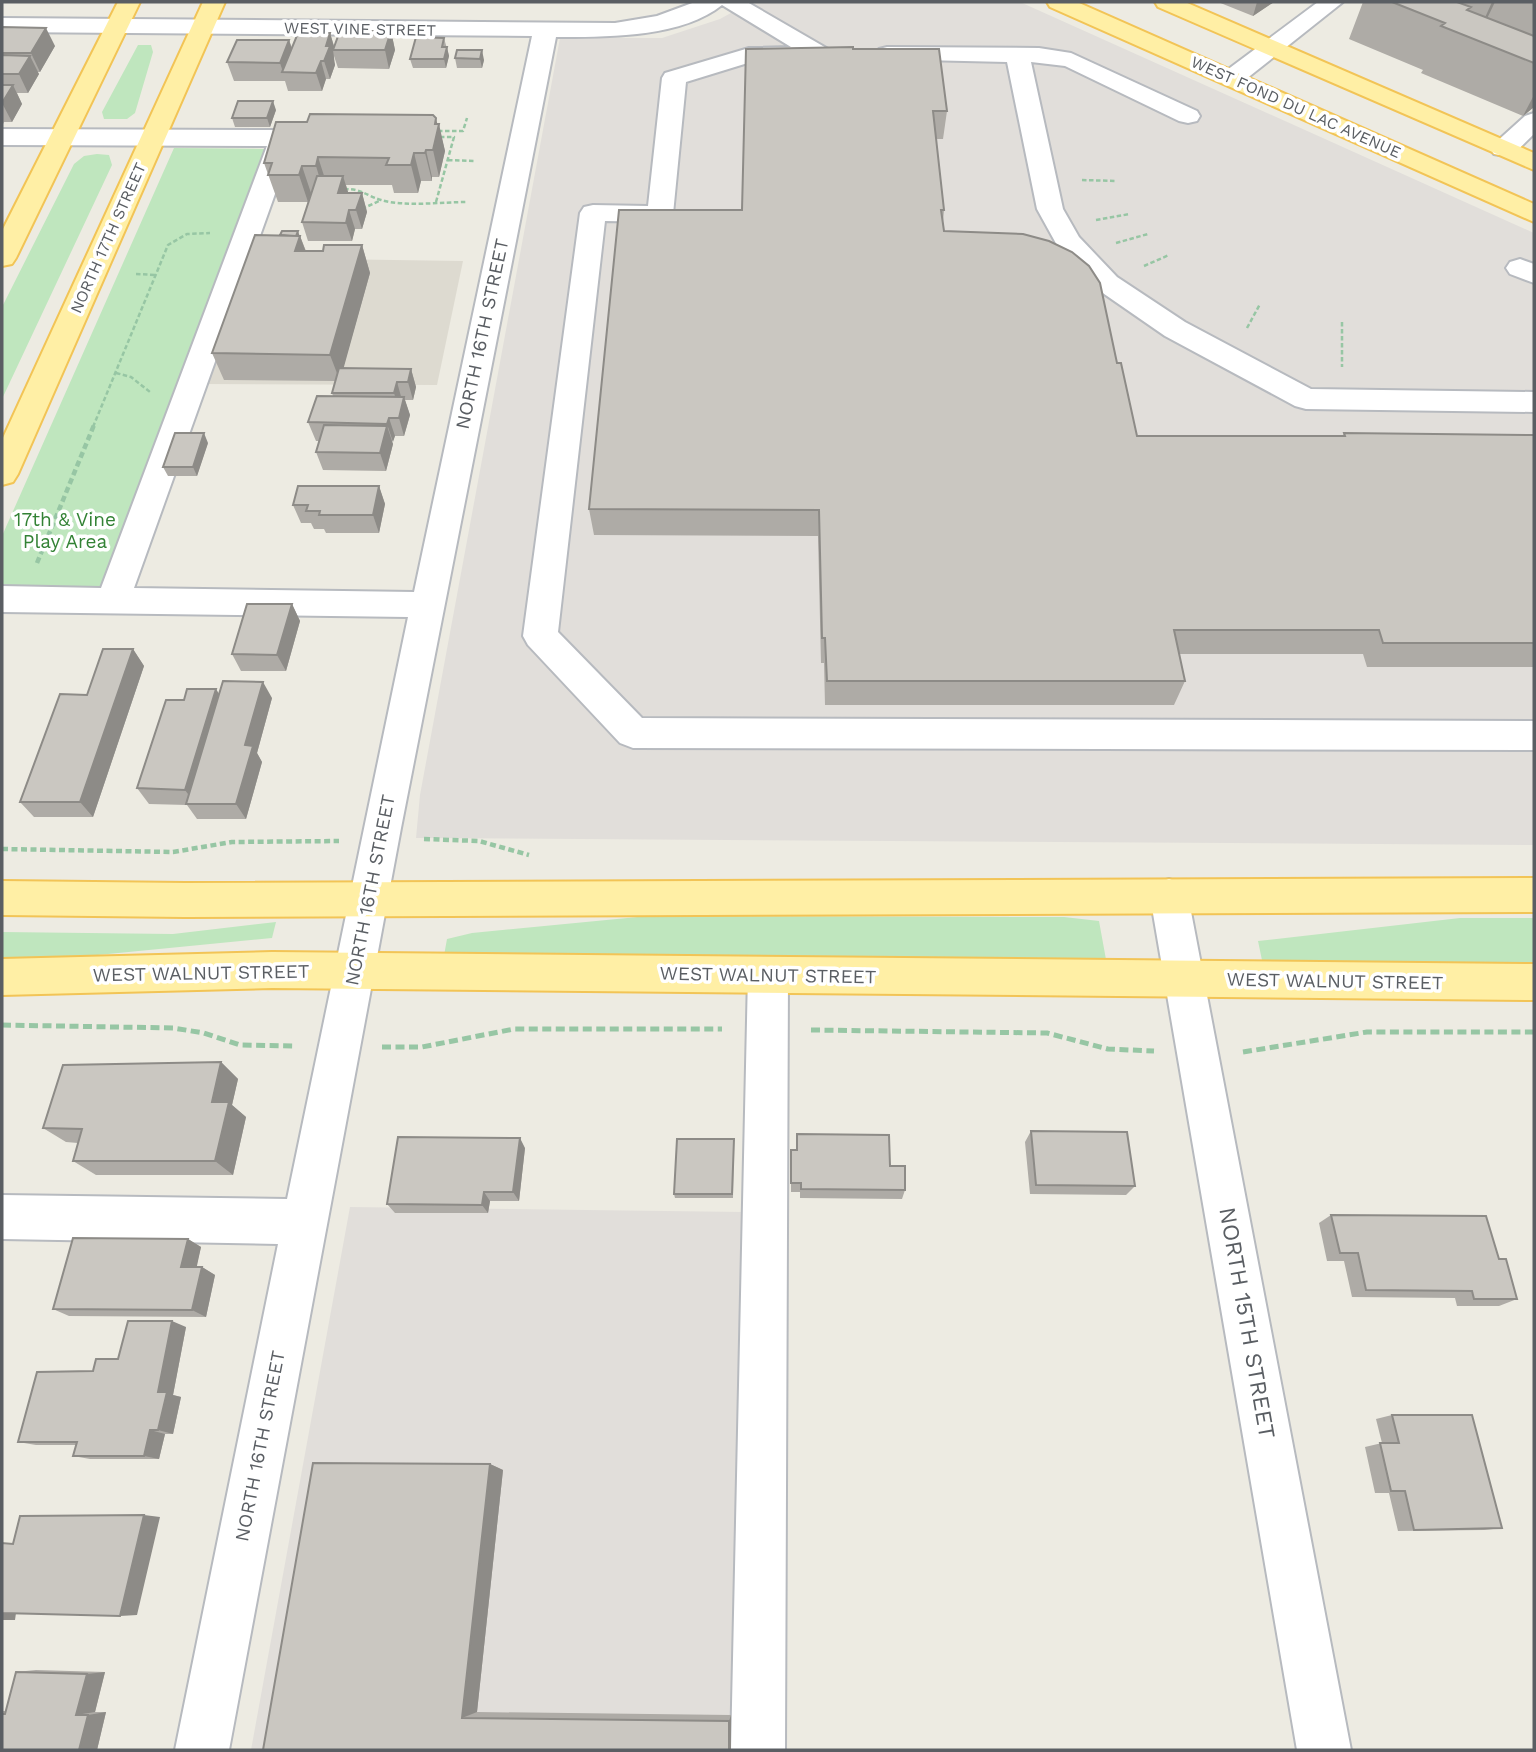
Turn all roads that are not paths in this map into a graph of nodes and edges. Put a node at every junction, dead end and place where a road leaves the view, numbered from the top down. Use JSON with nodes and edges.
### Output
{"nodes":[{"id":1,"x":128,"y":2,"type":"edge"},
{"id":2,"x":214,"y":2,"type":"edge"},
{"id":3,"x":712,"y":2,"type":"edge"},
{"id":4,"x":731,"y":2,"type":"edge"},
{"id":5,"x":1058,"y":2,"type":"edge"},
{"id":6,"x":1166,"y":2,"type":"edge"},
{"id":7,"x":1332,"y":2,"type":"edge"},
{"id":8,"x":2,"y":25,"type":"edge"},
{"id":9,"x":116,"y":26,"type":"junction"},
{"id":10,"x":202,"y":27,"type":"junction"},
{"id":11,"x":545,"y":31,"type":"junction"},
{"id":12,"x":1272,"y":49,"type":"junction"},
{"id":13,"x":842,"y":54,"type":"junction"},
{"id":14,"x":1017,"y":55,"type":"junction"},
{"id":15,"x":1232,"y":78,"type":"junction"},
{"id":16,"x":1188,"y":117,"type":"dead end"},
{"id":17,"x":1534,"y":121,"type":"edge"},
{"id":18,"x":2,"y":137,"type":"edge"},
{"id":19,"x":61,"y":138,"type":"junction"},
{"id":20,"x":153,"y":138,"type":"junction"},
{"id":21,"x":1503,"y":149,"type":"junction"},
{"id":22,"x":1534,"y":162,"type":"edge"},
{"id":23,"x":1534,"y":214,"type":"edge"},
{"id":24,"x":2,"y":258,"type":"edge"},
{"id":25,"x":1534,"y":402,"type":"edge"},
{"id":26,"x":2,"y":474,"type":"edge"},
{"id":27,"x":2,"y":599,"type":"edge"},
{"id":28,"x":112,"y":602,"type":"junction"},
{"id":29,"x":428,"y":605,"type":"junction"},
{"id":30,"x":1534,"y":736,"type":"edge"},
{"id":31,"x":1534,"y":895,"type":"edge"},
{"id":32,"x":1168,"y":896,"type":"junction"},
{"id":33,"x":2,"y":898,"type":"edge"},
{"id":34,"x":368,"y":899,"type":"junction"},
{"id":35,"x":355,"y":971,"type":"junction"},
{"id":36,"x":768,"y":975,"type":"junction"},
{"id":37,"x":2,"y":977,"type":"edge"},
{"id":38,"x":1184,"y":979,"type":"junction"},
{"id":39,"x":1534,"y":982,"type":"edge"},
{"id":40,"x":2,"y":1217,"type":"edge"},
{"id":41,"x":303,"y":1222,"type":"junction"},
{"id":42,"x":202,"y":1750,"type":"edge"},
{"id":43,"x":758,"y":1750,"type":"edge"},
{"id":44,"x":1324,"y":1750,"type":"edge"}],
"edges":[{"from":1,"to":9,"type":"main road"},
{"from":2,"to":10,"type":"main road","name":"NORTH 17TH STREET"},
{"from":3,"to":11,"type":"street","name":"WEST VINE STREET"},
{"from":4,"to":13,"type":"street"},
{"from":5,"to":15,"type":"main road","name":"WEST FOND DU LAC AVENUE"},
{"from":6,"to":12,"type":"main road"},
{"from":7,"to":12,"type":"street"},
{"from":8,"to":9,"type":"street","name":"WEST VINE STREET"},
{"from":9,"to":10,"type":"street","name":"WEST VINE STREET"},
{"from":9,"to":19,"type":"main road"},
{"from":10,"to":11,"type":"street","name":"WEST VINE STREET"},
{"from":10,"to":20,"type":"main road","name":"NORTH 17TH STREET"},
{"from":11,"to":29,"type":"street","name":"NORTH 16TH STREET"},
{"from":12,"to":15,"type":"street"},
{"from":12,"to":21,"type":"main road"},
{"from":13,"to":14,"type":"street"},
{"from":13,"to":30,"type":"street"},
{"from":14,"to":16,"type":"street"},
{"from":14,"to":25,"type":"street"},
{"from":15,"to":23,"type":"main road","name":"WEST FOND DU LAC AVENUE"},
{"from":17,"to":21,"type":"street"},
{"from":18,"to":19,"type":"street"},
{"from":19,"to":20,"type":"street"},
{"from":19,"to":24,"type":"main road"},
{"from":20,"to":26,"type":"main road","name":"NORTH 17TH STREET"},
{"from":20,"to":28,"type":"street"},
{"from":21,"to":22,"type":"main road"},
{"from":27,"to":28,"type":"street"},
{"from":28,"to":29,"type":"street"},
{"from":29,"to":34,"type":"street","name":"NORTH 16TH STREET"},
{"from":31,"to":32,"type":"main road"},
{"from":32,"to":34,"type":"main road"},
{"from":32,"to":38,"type":"street","name":"NORTH 15TH STREET"},
{"from":33,"to":34,"type":"main road"},
{"from":34,"to":35,"type":"street","name":"NORTH 16TH STREET"},
{"from":35,"to":36,"type":"main road","name":"WEST WALNUT STREET"},
{"from":35,"to":37,"type":"main road","name":"WEST WALNUT STREET"},
{"from":35,"to":41,"type":"street","name":"NORTH 16TH STREET"},
{"from":36,"to":38,"type":"main road","name":"WEST WALNUT STREET"},
{"from":36,"to":43,"type":"street"},
{"from":38,"to":39,"type":"main road","name":"WEST WALNUT STREET"},
{"from":38,"to":44,"type":"street","name":"NORTH 15TH STREET"},
{"from":40,"to":41,"type":"street"},
{"from":41,"to":42,"type":"street","name":"NORTH 16TH STREET"}]}
